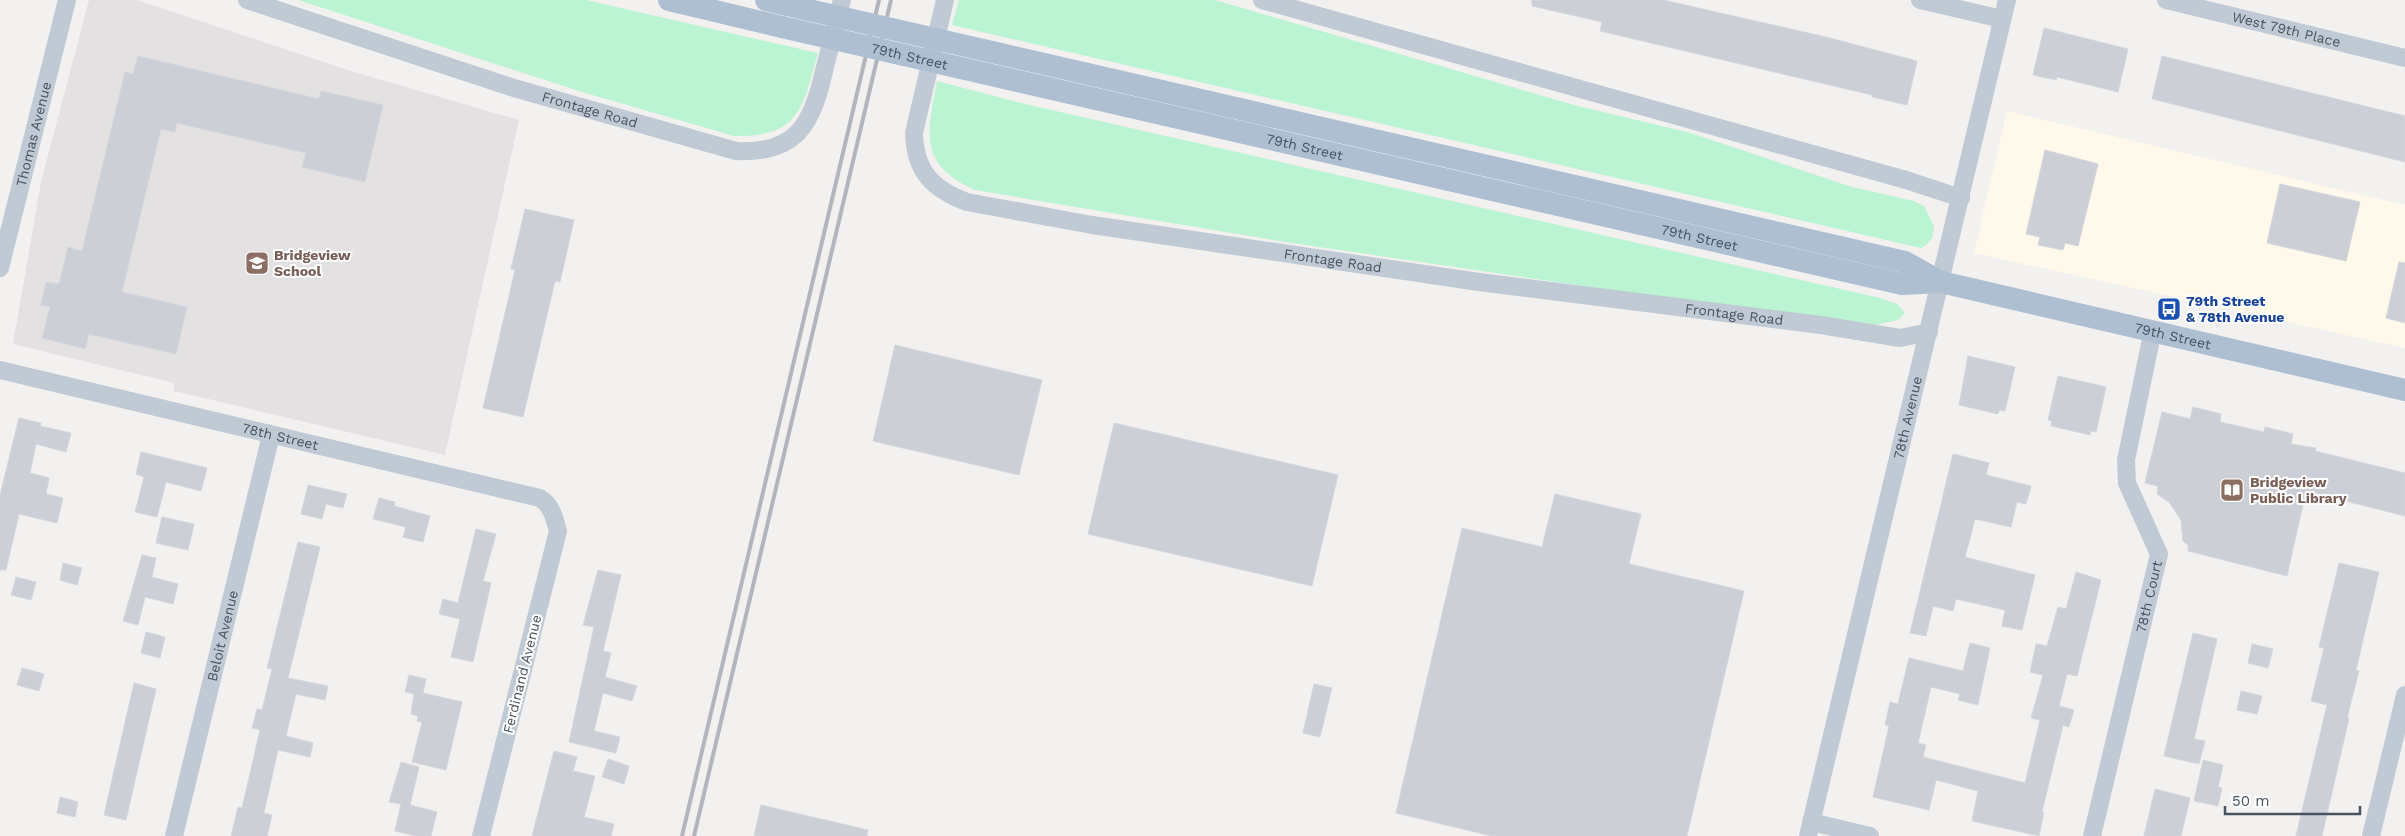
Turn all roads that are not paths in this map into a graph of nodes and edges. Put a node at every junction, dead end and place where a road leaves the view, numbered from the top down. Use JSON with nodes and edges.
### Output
{"nodes":[{"id":1,"x":67,"y":0,"type":"edge"},
{"id":2,"x":247,"y":0,"type":"edge"},
{"id":3,"x":669,"y":0,"type":"edge"},
{"id":4,"x":842,"y":0,"type":"edge"},
{"id":5,"x":945,"y":0,"type":"edge"},
{"id":6,"x":1262,"y":0,"type":"edge"},
{"id":7,"x":1920,"y":0,"type":"edge"},
{"id":8,"x":2007,"y":0,"type":"edge"},
{"id":9,"x":2166,"y":0,"type":"edge"},
{"id":10,"x":777,"y":2,"type":"edge"},
{"id":11,"x":2002,"y":20,"type":"junction"},
{"id":12,"x":2405,"y":58,"type":"edge"},
{"id":13,"x":1961,"y":198,"type":"junction"},
{"id":14,"x":0,"y":268,"type":"edge"},
{"id":15,"x":1941,"y":282,"type":"junction"},
{"id":16,"x":2153,"y":330,"type":"junction"},
{"id":17,"x":1929,"y":332,"type":"junction"},
{"id":18,"x":0,"y":370,"type":"edge"},
{"id":19,"x":2405,"y":390,"type":"edge"},
{"id":20,"x":270,"y":435,"type":"junction"},
{"id":21,"x":553,"y":512,"type":"joint"},
{"id":22,"x":2405,"y":696,"type":"edge"},
{"id":23,"x":1810,"y":829,"type":"edge"},
{"id":24,"x":174,"y":836,"type":"edge"},
{"id":25,"x":481,"y":836,"type":"edge"},
{"id":26,"x":1870,"y":836,"type":"edge"},
{"id":27,"x":2092,"y":836,"type":"edge"},
{"id":28,"x":2371,"y":836,"type":"edge"}],
"edges":[{"from":1,"to":14,"type":"street","name":"Thomas Avenue"},
{"from":2,"to":4,"type":"street","name":"Frontage Road"},
{"from":3,"to":15,"type":"main road","name":"79th Street","bridge":true},
{"from":5,"to":17,"type":"street","name":"Frontage Road"},
{"from":6,"to":13,"type":"street"},
{"from":7,"to":11,"type":"street"},
{"from":8,"to":11,"type":"street","name":"78th Avenue"},
{"from":9,"to":12,"type":"street","name":"West 79th Place"},
{"from":10,"to":15,"type":"main road","name":"79th Street","bridge":true},
{"from":11,"to":13,"type":"street","name":"78th Avenue"},
{"from":13,"to":15,"type":"street","name":"78th Avenue"},
{"from":15,"to":16,"type":"main road","name":"79th Street"},
{"from":15,"to":17,"type":"street","name":"78th Avenue"},
{"from":16,"to":19,"type":"main road","name":"79th Street"},
{"from":16,"to":27,"type":"street","name":"78th Court"},
{"from":17,"to":23,"type":"street","name":"78th Avenue"},
{"from":18,"to":20,"type":"street","name":"78th Street"},
{"from":20,"to":21,"type":"street","name":"78th Street"},
{"from":20,"to":24,"type":"street","name":"Beloit Avenue"},
{"from":21,"to":25,"type":"street","name":"Ferdinand Avenue"},
{"from":22,"to":28,"type":"street"},
{"from":23,"to":26,"type":"street"}]}
